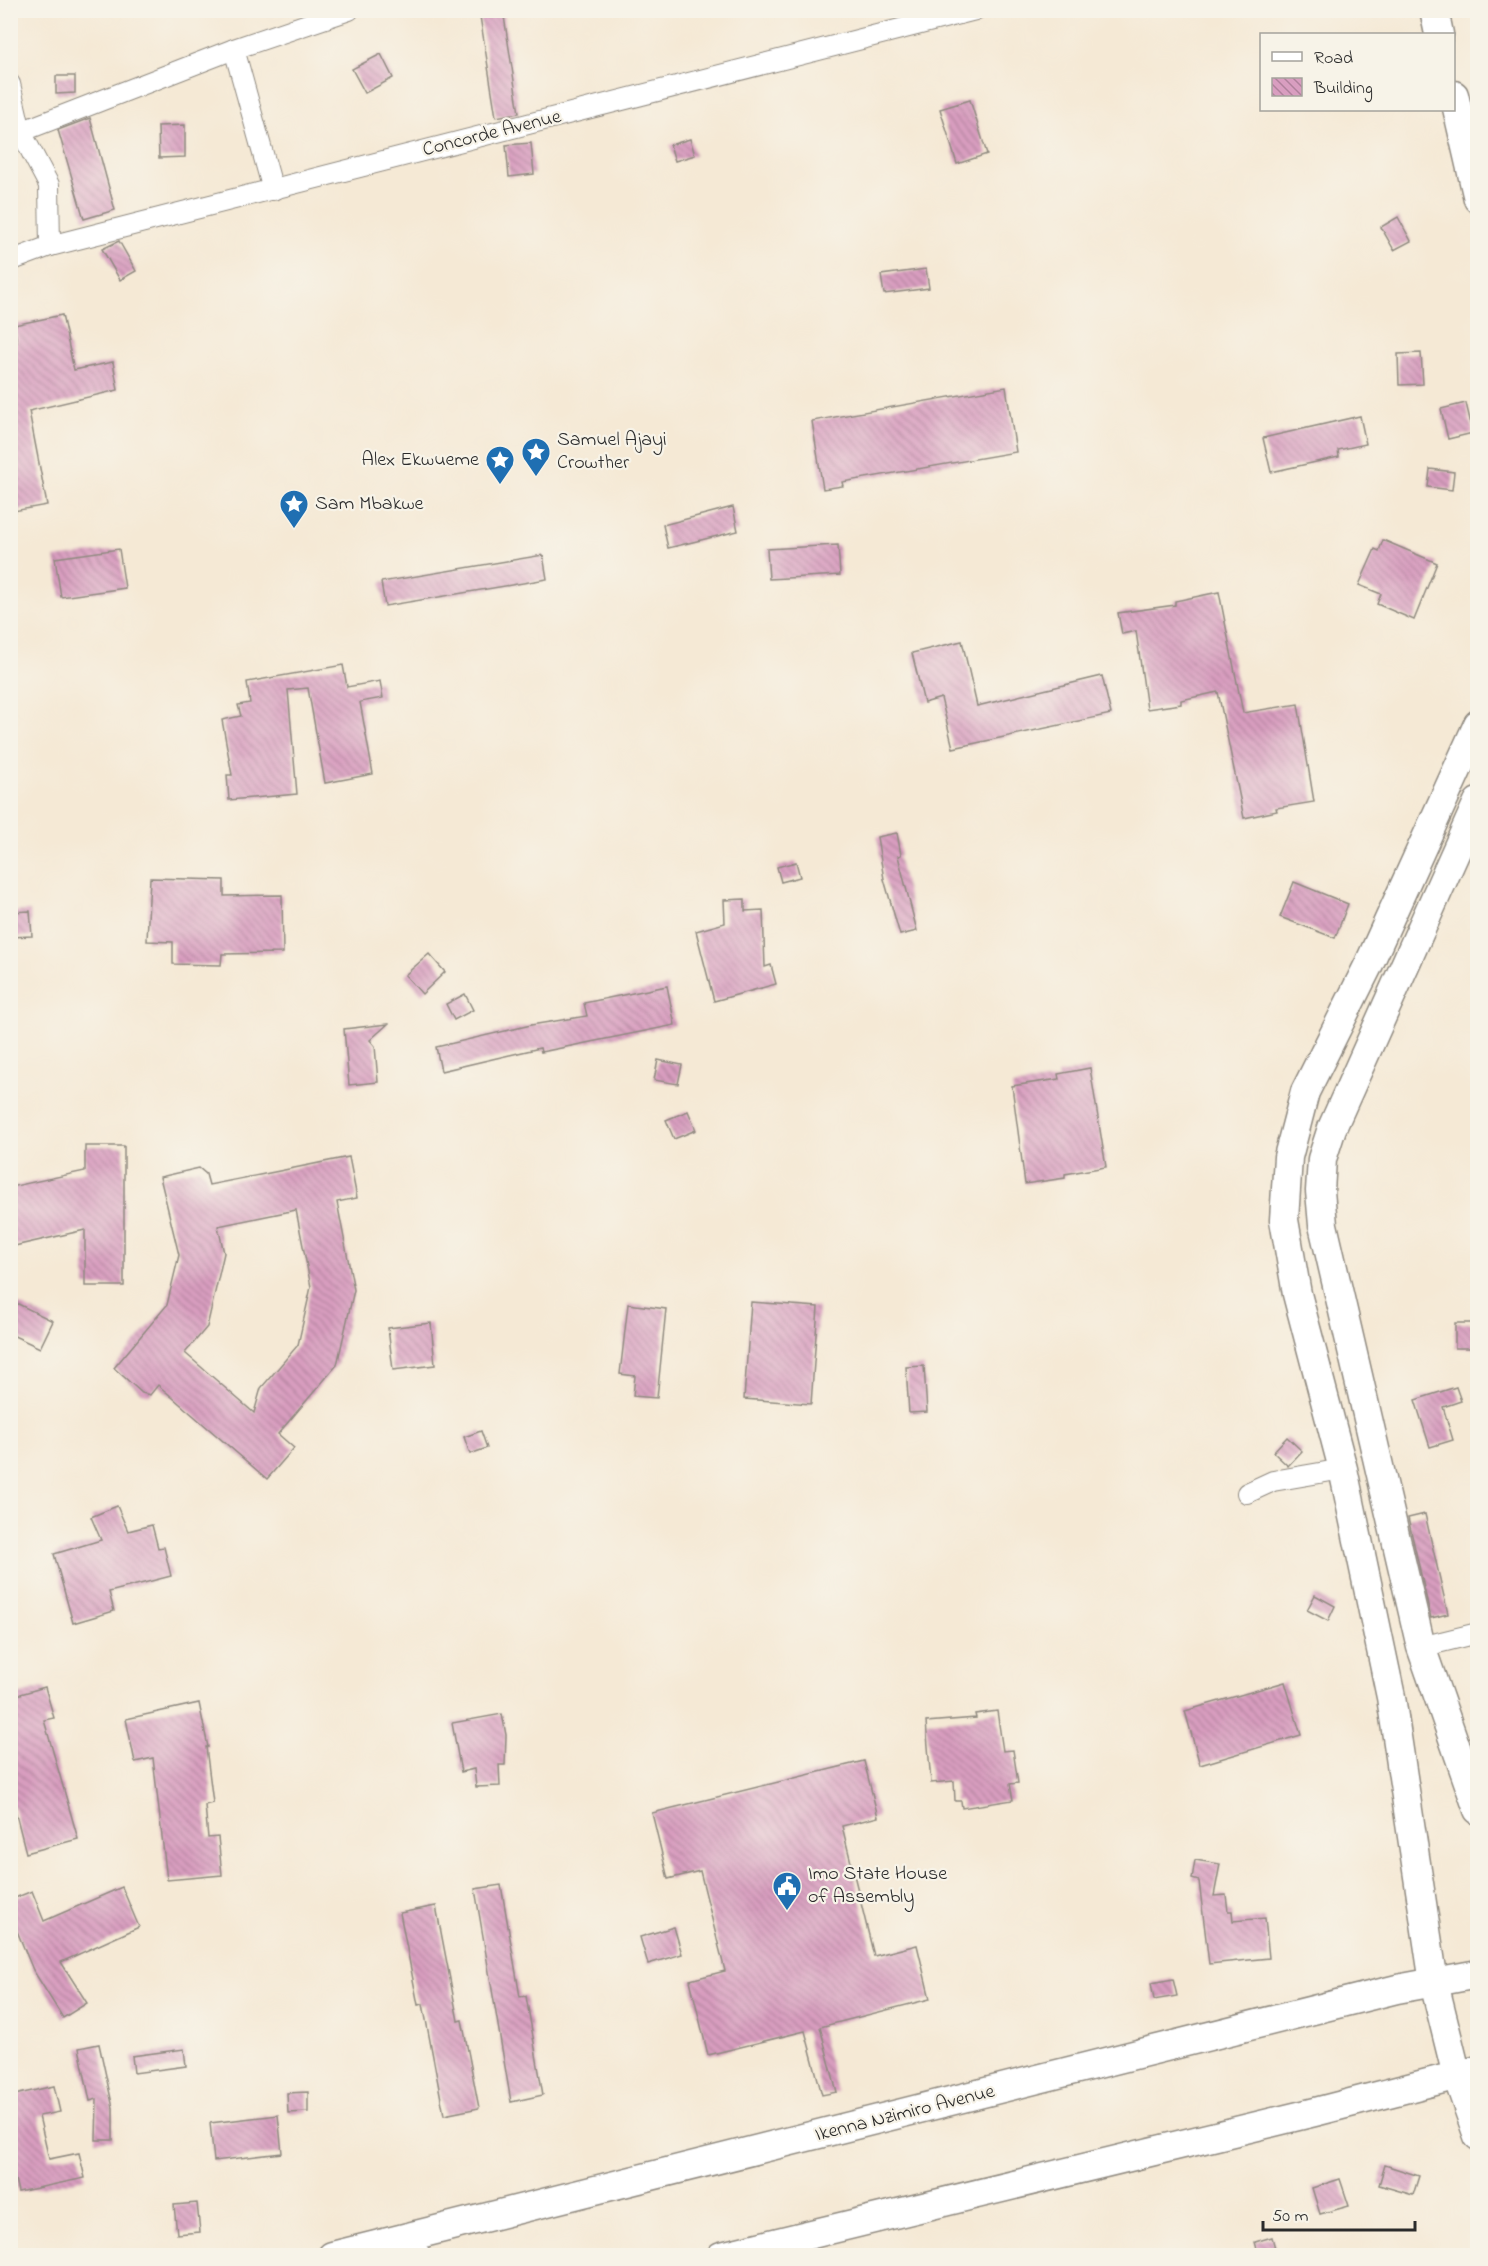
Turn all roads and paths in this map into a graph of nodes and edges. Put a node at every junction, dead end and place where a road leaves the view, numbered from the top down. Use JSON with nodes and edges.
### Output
{"nodes":[{"id":1,"x":349,"y":10,"type":"edge"},
{"id":2,"x":975,"y":10,"type":"edge"},
{"id":3,"x":1434,"y":10,"type":"edge"},
{"id":4,"x":1439,"y":33,"type":"edge"},
{"id":5,"x":234,"y":49,"type":"junction"},
{"id":6,"x":10,"y":84,"type":"edge"},
{"id":7,"x":1455,"y":99,"type":"edge"},
{"id":8,"x":16,"y":134,"type":"edge"},
{"id":9,"x":273,"y":190,"type":"junction"},
{"id":10,"x":1478,"y":199,"type":"edge"},
{"id":11,"x":50,"y":246,"type":"junction"},
{"id":12,"x":10,"y":261,"type":"edge"},
{"id":13,"x":1478,"y":724,"type":"edge"},
{"id":14,"x":1478,"y":802,"type":"edge"},
{"id":15,"x":1287,"y":1188,"type":"junction"},
{"id":16,"x":1320,"y":1191,"type":"junction"},
{"id":17,"x":1342,"y":1468,"type":"junction"},
{"id":18,"x":1247,"y":1493,"type":"dead end"},
{"id":19,"x":1478,"y":1633,"type":"edge"},
{"id":20,"x":1421,"y":1647,"type":"junction"},
{"id":21,"x":1478,"y":1810,"type":"edge"},
{"id":22,"x":1478,"y":1974,"type":"edge"},
{"id":23,"x":1434,"y":1983,"type":"junction"},
{"id":24,"x":1467,"y":2073,"type":"edge"},
{"id":25,"x":1478,"y":2136,"type":"edge"},
{"id":26,"x":413,"y":2247,"type":"edge"},
{"id":27,"x":335,"y":2255,"type":"edge"},
{"id":28,"x":721,"y":2256,"type":"edge"}],
"edges":[{"from":1,"to":5,"type":"street"},
{"from":2,"to":9,"type":"street","name":"Concorde Avenue"},
{"from":3,"to":4,"type":"street"},
{"from":5,"to":8,"type":"street"},
{"from":5,"to":9,"type":"street"},
{"from":6,"to":8,"type":"street"},
{"from":7,"to":10,"type":"street"},
{"from":8,"to":11,"type":"street"},
{"from":9,"to":11,"type":"street","name":"Concorde Avenue"},
{"from":11,"to":12,"type":"street","name":"Concorde Avenue"},
{"from":13,"to":15,"type":"street"},
{"from":14,"to":16,"type":"street"},
{"from":15,"to":16,"type":"street"},
{"from":15,"to":17,"type":"street"},
{"from":16,"to":20,"type":"street"},
{"from":17,"to":18,"type":"street"},
{"from":17,"to":23,"type":"street"},
{"from":19,"to":20,"type":"street"},
{"from":20,"to":21,"type":"street"},
{"from":22,"to":23,"type":"street","name":"Ikenna Nzimiro Avenue"},
{"from":23,"to":24,"type":"street"},
{"from":23,"to":26,"type":"street","name":"Ikenna Nzimiro Avenue"},
{"from":24,"to":25,"type":"street"},
{"from":24,"to":28,"type":"street"},
{"from":26,"to":27,"type":"street","name":"Ikenna Nzimiro Avenue"}]}
